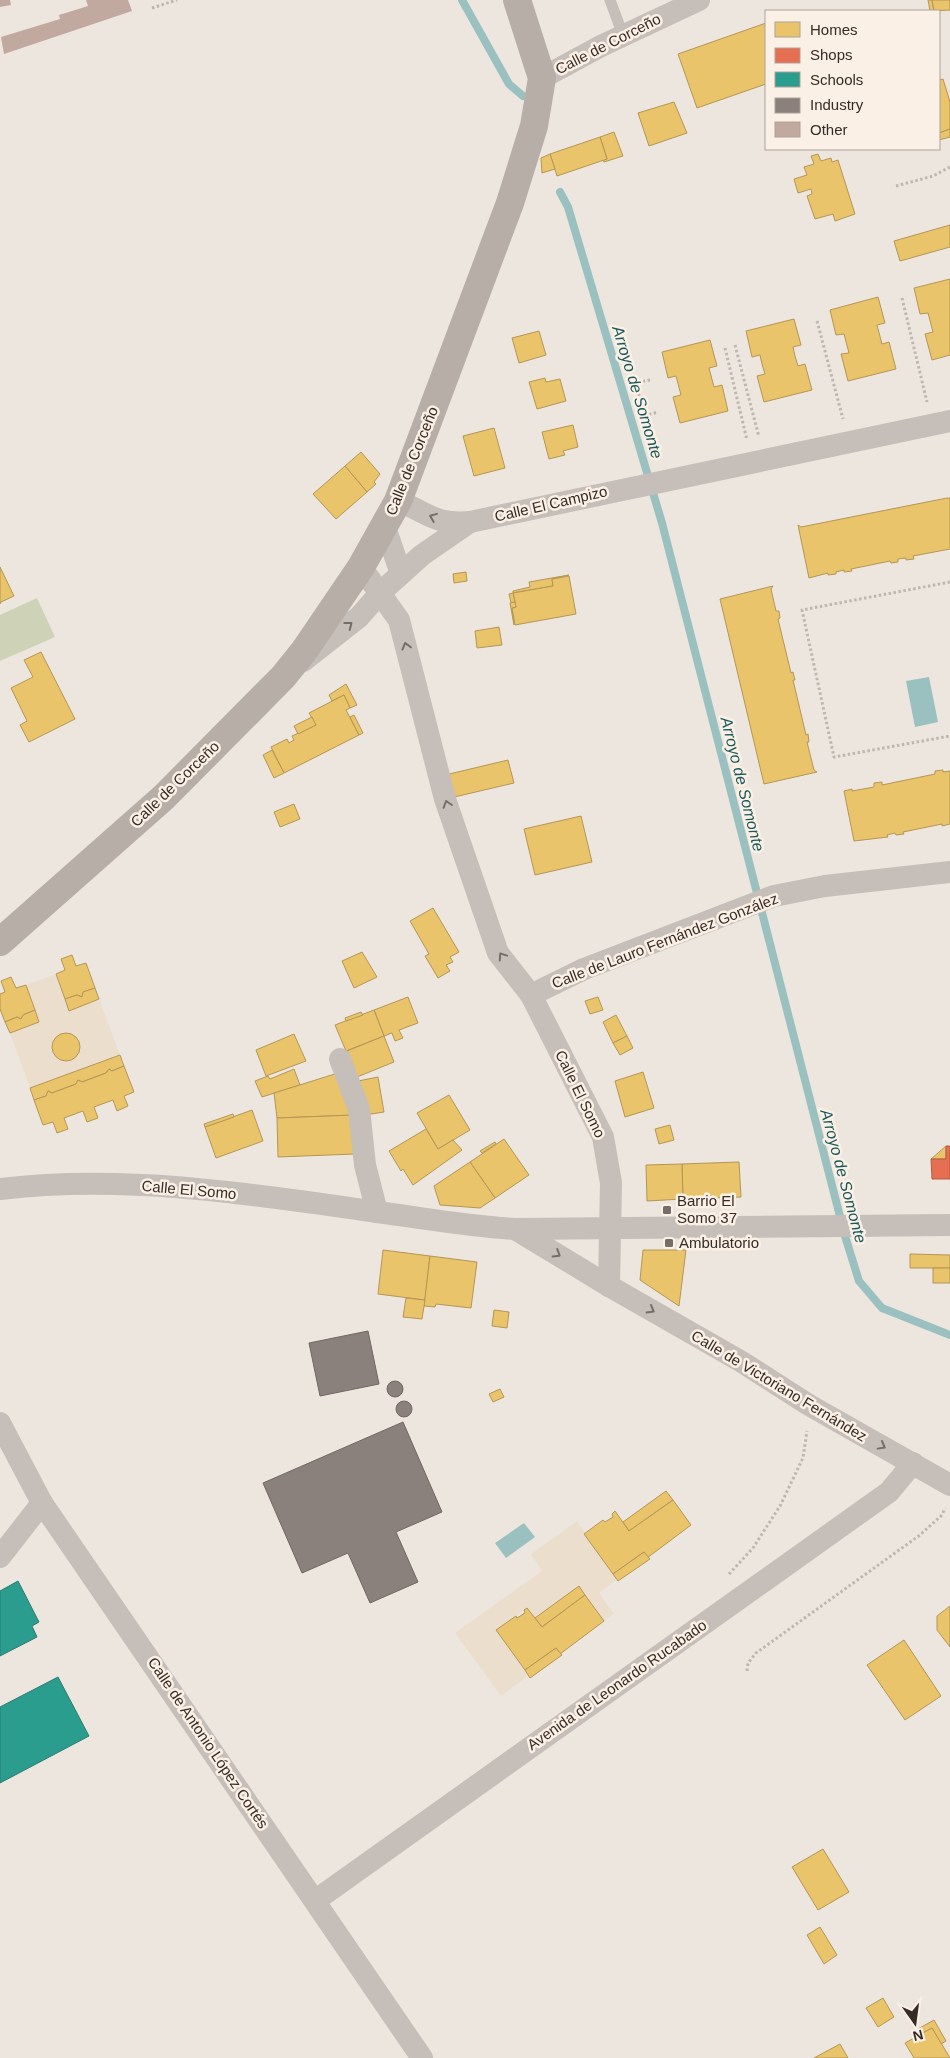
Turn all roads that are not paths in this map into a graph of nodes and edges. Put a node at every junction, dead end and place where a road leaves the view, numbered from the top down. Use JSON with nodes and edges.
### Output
{"nodes":[{"id":1,"x":517,"y":0,"type":"edge"},
{"id":2,"x":610,"y":0,"type":"edge"},
{"id":3,"x":699,"y":0,"type":"edge"},
{"id":4,"x":623,"y":35,"type":"junction"},
{"id":5,"x":542,"y":78,"type":"junction"},
{"id":6,"x":941,"y":423,"type":"edge"},
{"id":7,"x":398,"y":501,"type":"junction"},
{"id":8,"x":470,"y":522,"type":"junction"},
{"id":9,"x":385,"y":527,"type":"junction"},
{"id":10,"x":361,"y":566,"type":"junction"},
{"id":11,"x":401,"y":574,"type":"junction"},
{"id":12,"x":381,"y":592,"type":"junction"},
{"id":13,"x":283,"y":677,"type":"junction"},
{"id":14,"x":950,"y":872,"type":"edge"},
{"id":15,"x":0,"y":942,"type":"edge"},
{"id":16,"x":531,"y":995,"type":"junction"},
{"id":17,"x":340,"y":1058,"type":"dead end"},
{"id":18,"x":0,"y":1189,"type":"edge"},
{"id":19,"x":377,"y":1212,"type":"junction"},
{"id":20,"x":950,"y":1225,"type":"edge"},
{"id":21,"x":515,"y":1229,"type":"junction"},
{"id":22,"x":610,"y":1229,"type":"junction"},
{"id":23,"x":609,"y":1286,"type":"junction"},
{"id":24,"x":0,"y":1423,"type":"edge"},
{"id":25,"x":913,"y":1464,"type":"junction"},
{"id":26,"x":948,"y":1496,"type":"edge"},
{"id":27,"x":42,"y":1503,"type":"junction"},
{"id":28,"x":0,"y":1557,"type":"edge"},
{"id":29,"x":316,"y":1900,"type":"junction"},
{"id":30,"x":422,"y":2058,"type":"edge"}],
"edges":[{"from":1,"to":5,"type":"main road"},
{"from":2,"to":4,"type":"lane"},
{"from":3,"to":4,"type":"street","name":"Calle de Corceño"},
{"from":4,"to":5,"type":"street","name":"Calle de Corceño"},
{"from":5,"to":7,"type":"main road","name":"Calle de Corceño"},
{"from":6,"to":8,"type":"street","name":"Calle El Campizo"},
{"from":8,"to":7,"type":"street","name":"Calle El Campizo","one_way":true},
{"from":7,"to":9,"type":"main road","name":"Calle de Corceño"},
{"from":8,"to":11,"type":"street","name":"Calle El Campizo"},
{"from":9,"to":10,"type":"main road","name":"Calle de Corceño"},
{"from":9,"to":11,"type":"street"},
{"from":10,"to":12,"type":"street"},
{"from":10,"to":13,"type":"main road","name":"Calle de Corceño"},
{"from":11,"to":12,"type":"street","name":"Calle El Campizo"},
{"from":13,"to":12,"type":"street","name":"Calle El Campizo","one_way":true},
{"from":16,"to":12,"type":"street","one_way":true},
{"from":13,"to":15,"type":"main road","name":"Calle de Corceño"},
{"from":14,"to":16,"type":"street","name":"Calle de Lauro Fernández González"},
{"from":16,"to":22,"type":"street","name":"Calle El Somo"},
{"from":17,"to":19,"type":"street"},
{"from":18,"to":19,"type":"street","name":"Calle El Somo"},
{"from":19,"to":21,"type":"street","name":"Calle El Somo"},
{"from":20,"to":22,"type":"street","name":"Calle El Somo"},
{"from":21,"to":22,"type":"street","name":"Calle El Somo"},
{"from":21,"to":23,"type":"street","name":"Calle de Victoriano Fernández","one_way":true},
{"from":22,"to":23,"type":"street"},
{"from":23,"to":25,"type":"street","name":"Calle de Victoriano Fernández","one_way":true},
{"from":24,"to":27,"type":"street","name":"Calle de Antonio López Cortés"},
{"from":25,"to":26,"type":"street","name":"Calle de Victoriano Fernández"},
{"from":25,"to":29,"type":"street","name":"Avenida de Leonardo Rucabado"},
{"from":27,"to":28,"type":"street"},
{"from":27,"to":29,"type":"street","name":"Calle de Antonio López Cortés"},
{"from":29,"to":30,"type":"street","name":"Calle de Antonio López Cortés"}]}
